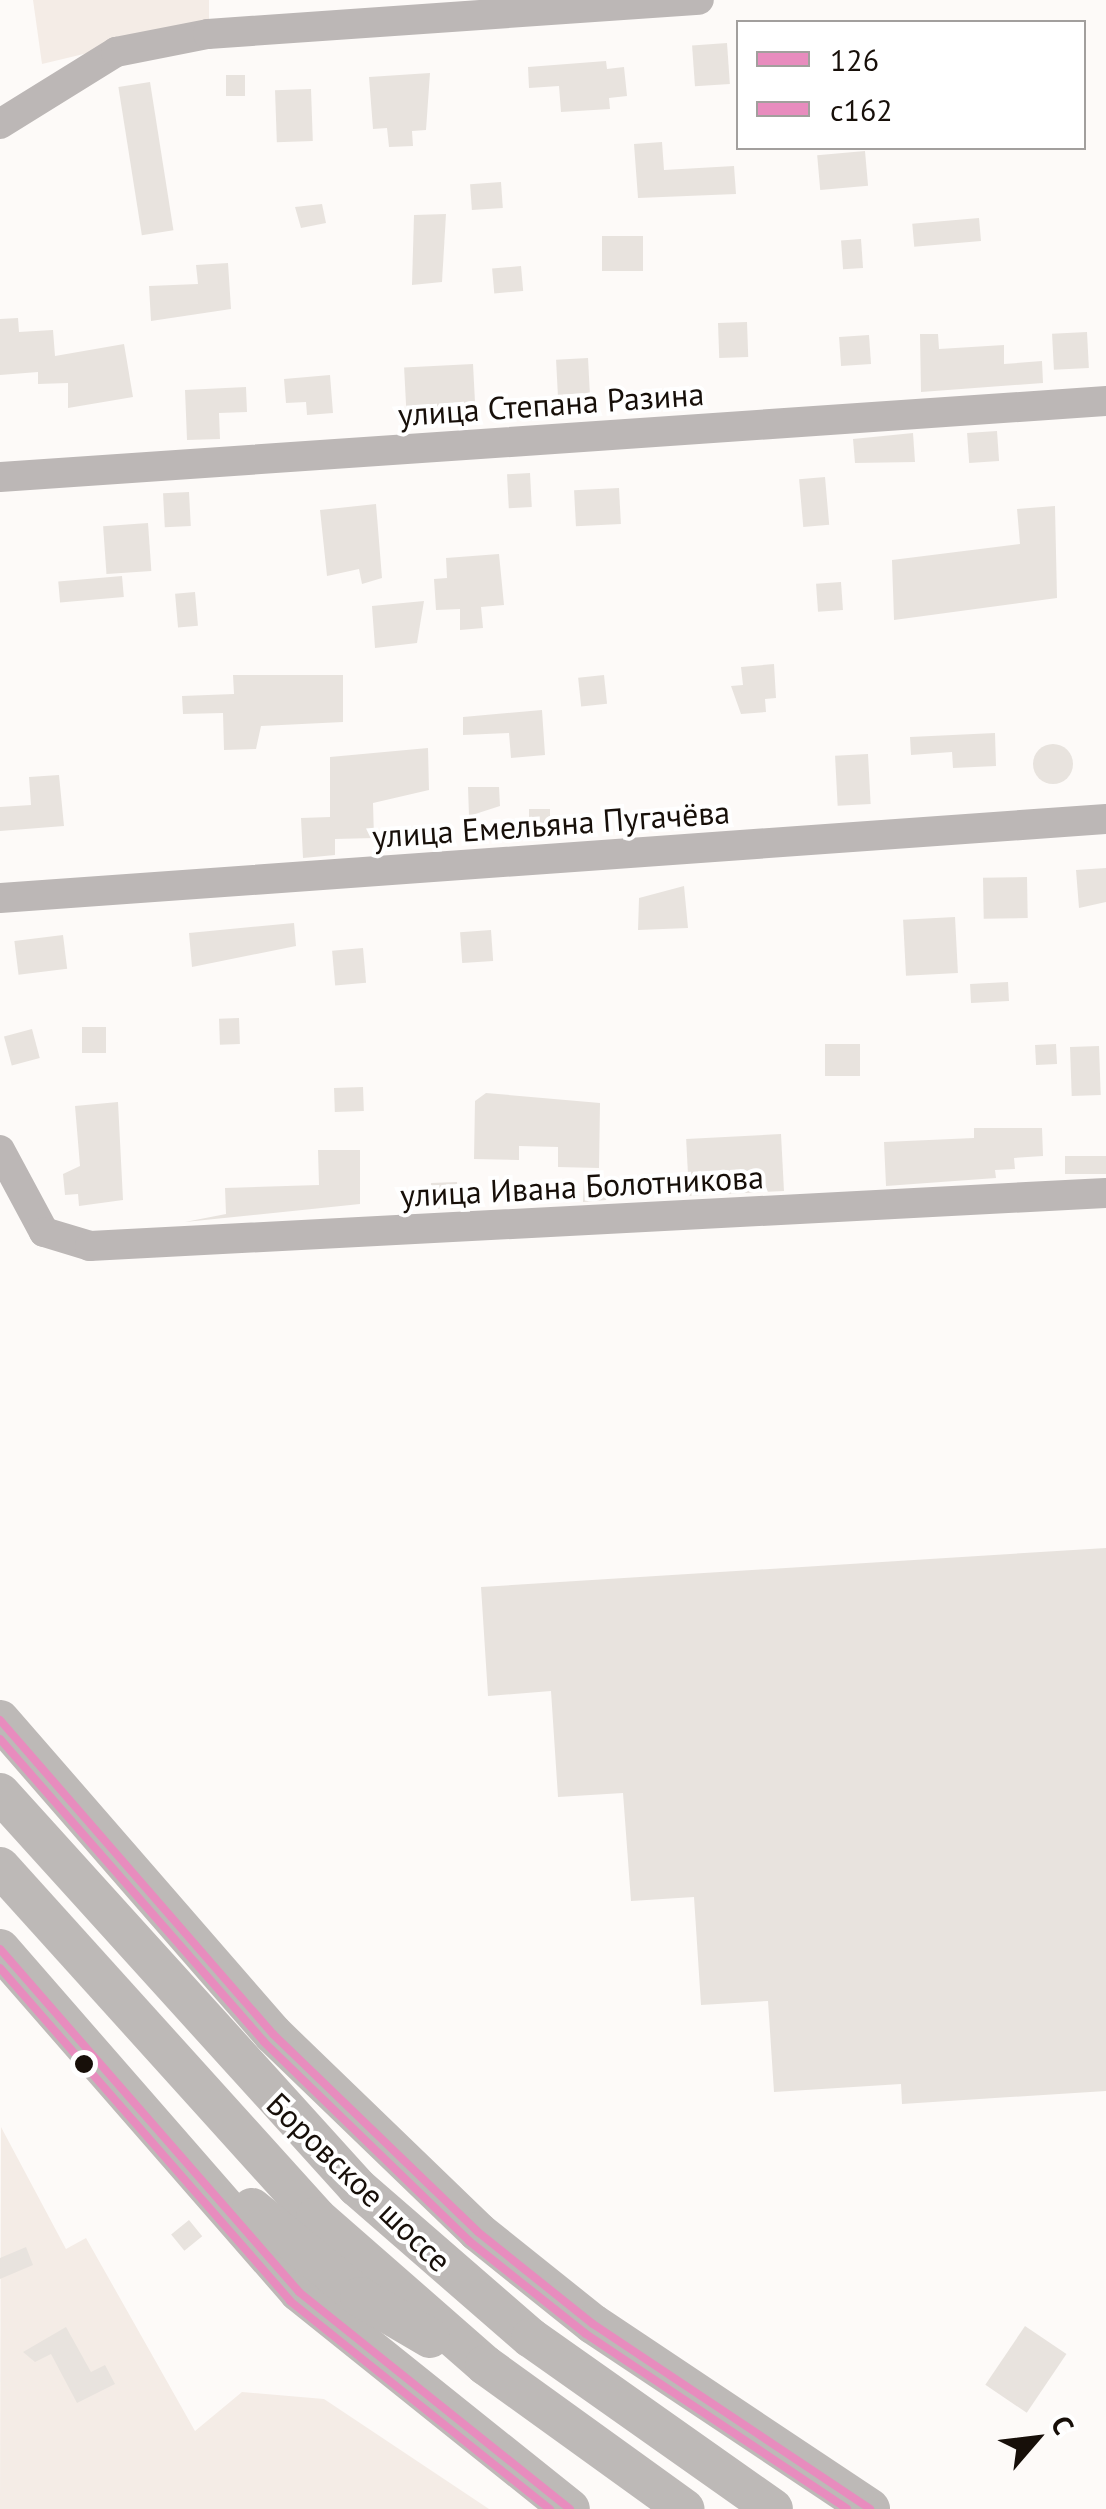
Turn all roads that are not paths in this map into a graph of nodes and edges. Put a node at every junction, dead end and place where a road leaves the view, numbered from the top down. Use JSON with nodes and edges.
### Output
{"nodes":[{"id":1,"x":699,"y":0,"type":"edge"},
{"id":2,"x":0,"y":124,"type":"edge"},
{"id":3,"x":1106,"y":401,"type":"edge"},
{"id":4,"x":0,"y":477,"type":"edge"},
{"id":5,"x":1106,"y":819,"type":"edge"},
{"id":6,"x":0,"y":898,"type":"edge"},
{"id":7,"x":0,"y":1150,"type":"edge"},
{"id":8,"x":1106,"y":1194,"type":"edge"},
{"id":9,"x":0,"y":1720,"type":"edge"},
{"id":10,"x":0,"y":1793,"type":"edge"},
{"id":11,"x":0,"y":1867,"type":"edge"},
{"id":12,"x":0,"y":1949,"type":"edge"},
{"id":13,"x":153,"y":2124,"type":"junction"},
{"id":14,"x":485,"y":2365,"type":"junction"},
{"id":15,"x":570,"y":2509,"type":"edge"},
{"id":16,"x":685,"y":2509,"type":"edge"},
{"id":17,"x":773,"y":2509,"type":"edge"},
{"id":18,"x":870,"y":2509,"type":"edge"}],
"edges":[{"from":1,"to":2,"type":"street"},
{"from":3,"to":4,"type":"street","name":"улица Степана Разина"},
{"from":5,"to":6,"type":"street","name":"улица Емельяна Пугачёва"},
{"from":7,"to":8,"type":"street","name":"улица Ивана Болотникова"},
{"from":9,"to":18,"type":"main road"},
{"from":10,"to":17,"type":"main road","name":"Боровское шоссе"},
{"from":11,"to":14,"type":"main road","name":"Боровское шоссе"},
{"from":12,"to":13,"type":"main road"},
{"from":13,"to":14,"type":"main road"},
{"from":13,"to":15,"type":"main road"},
{"from":14,"to":16,"type":"main road","name":"Боровское шоссе"}]}
